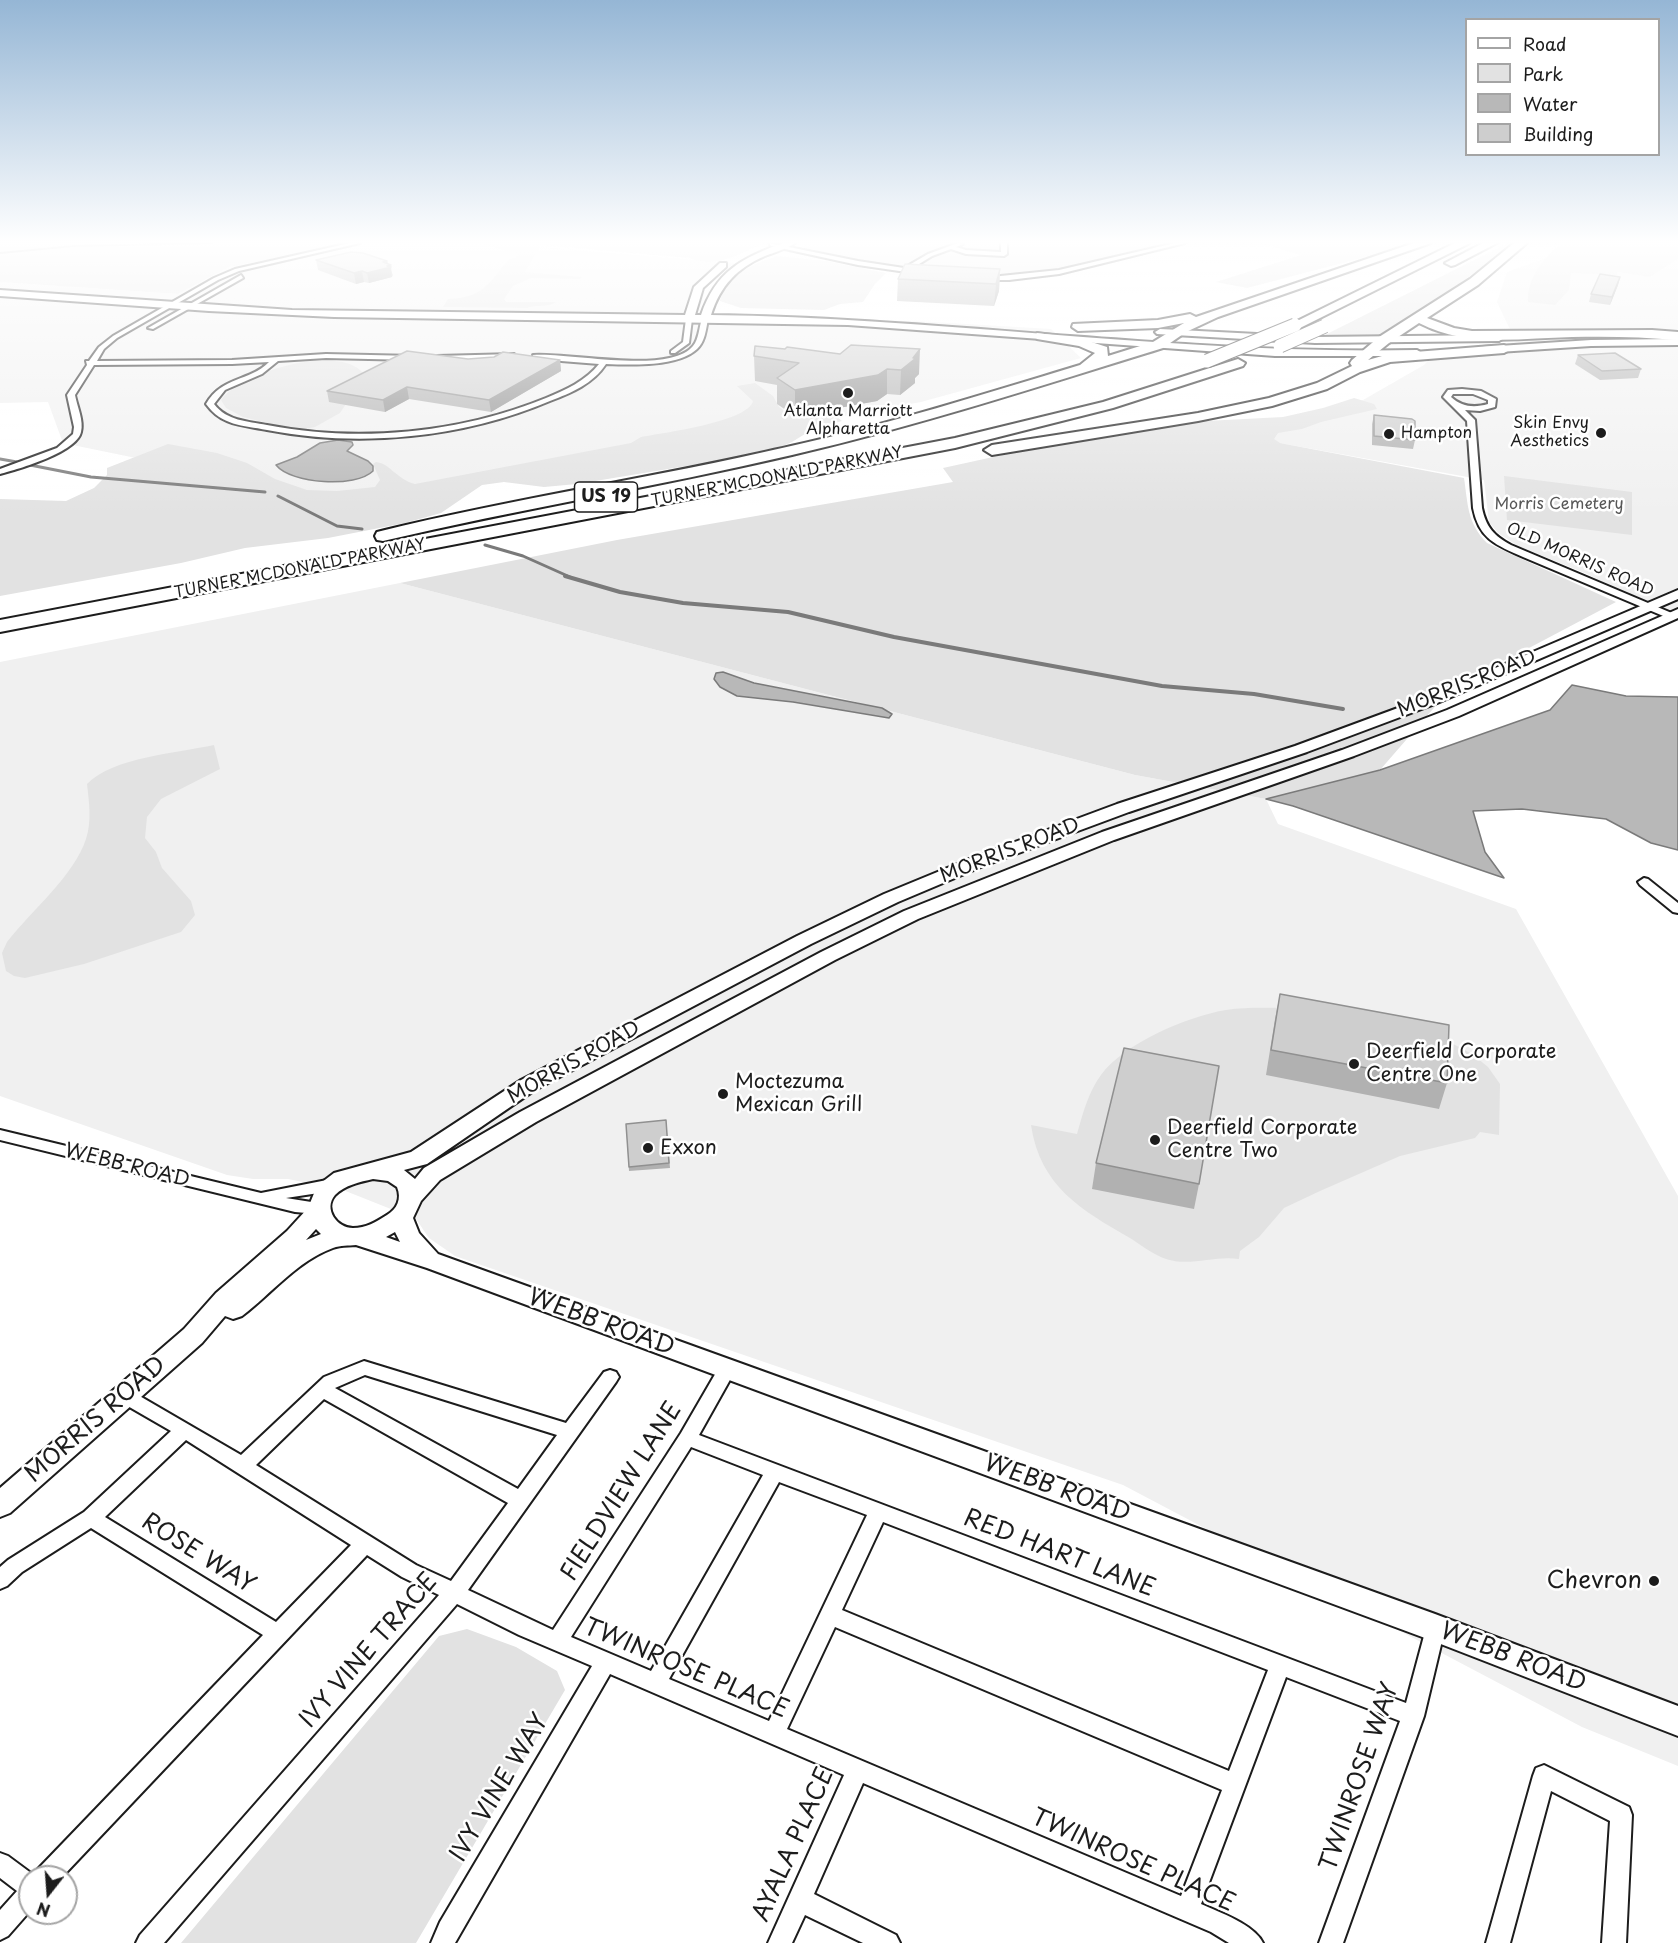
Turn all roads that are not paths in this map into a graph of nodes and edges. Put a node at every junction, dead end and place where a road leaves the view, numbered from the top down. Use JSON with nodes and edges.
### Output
{"nodes":[{"id":1,"x":122,"y":334,"type":"edge"},
{"id":2,"x":687,"y":334,"type":"edge"},
{"id":3,"x":701,"y":334,"type":"edge"},
{"id":4,"x":1051,"y":334,"type":"edge"},
{"id":5,"x":1085,"y":334,"type":"edge"},
{"id":6,"x":1123,"y":334,"type":"edge"},
{"id":7,"x":1166,"y":334,"type":"edge"},
{"id":8,"x":1172,"y":334,"type":"edge"},
{"id":9,"x":1189,"y":334,"type":"edge"},
{"id":10,"x":1274,"y":334,"type":"edge"},
{"id":11,"x":1307,"y":334,"type":"edge"},
{"id":12,"x":1394,"y":334,"type":"edge"},
{"id":13,"x":1464,"y":334,"type":"edge"},
{"id":14,"x":1513,"y":334,"type":"edge"},
{"id":15,"x":1628,"y":334,"type":"edge"},
{"id":16,"x":1678,"y":336,"type":"edge"},
{"id":17,"x":130,"y":338,"type":"dead end"},
{"id":18,"x":1155,"y":338,"type":"junction"},
{"id":19,"x":1384,"y":340,"type":"junction"},
{"id":20,"x":1678,"y":342,"type":"edge"},
{"id":21,"x":111,"y":349,"type":"junction"},
{"id":22,"x":1504,"y":349,"type":"junction"},
{"id":23,"x":1365,"y":354,"type":"junction"},
{"id":24,"x":519,"y":356,"type":"edge"},
{"id":25,"x":529,"y":357,"type":"edge"},
{"id":26,"x":419,"y":358,"type":"edge"},
{"id":27,"x":429,"y":358,"type":"edge"},
{"id":28,"x":275,"y":360,"type":"junction"},
{"id":29,"x":147,"y":361,"type":"junction"},
{"id":30,"x":642,"y":361,"type":"junction"},
{"id":31,"x":246,"y":362,"type":"junction"},
{"id":32,"x":604,"y":362,"type":"junction"},
{"id":33,"x":89,"y":363,"type":"junction"},
{"id":34,"x":1083,"y":367,"type":"junction"},
{"id":35,"x":1355,"y":369,"type":"junction"},
{"id":36,"x":263,"y":370,"type":"junction"},
{"id":37,"x":1458,"y":407,"type":"junction"},
{"id":38,"x":1485,"y":409,"type":"junction"},
{"id":39,"x":1472,"y":420,"type":"junction"},
{"id":40,"x":0,"y":472,"type":"edge"},
{"id":41,"x":659,"y":500,"type":"junction"},
{"id":42,"x":316,"y":551,"type":"junction"},
{"id":43,"x":1678,"y":594,"type":"edge"},
{"id":44,"x":1647,"y":606,"type":"junction"},
{"id":45,"x":0,"y":611,"type":"edge"},
{"id":46,"x":1674,"y":614,"type":"edge"},
{"id":47,"x":0,"y":626,"type":"edge"},
{"id":48,"x":1644,"y":882,"type":"dead end"},
{"id":49,"x":1678,"y":909,"type":"edge"},
{"id":50,"x":0,"y":1136,"type":"edge"},
{"id":51,"x":373,"y":1171,"type":"junction"},
{"id":52,"x":332,"y":1185,"type":"junction"},
{"id":53,"x":253,"y":1197,"type":"junction"},
{"id":54,"x":406,"y":1208,"type":"junction"},
{"id":55,"x":318,"y":1210,"type":"junction"},
{"id":56,"x":351,"y":1236,"type":"junction"},
{"id":57,"x":435,"y":1262,"type":"junction"},
{"id":58,"x":193,"y":1336,"type":"junction"},
{"id":59,"x":727,"y":1369,"type":"junction"},
{"id":60,"x":610,"y":1377,"type":"dead end"},
{"id":61,"x":323,"y":1390,"type":"junction"},
{"id":62,"x":124,"y":1396,"type":"junction"},
{"id":63,"x":185,"y":1430,"type":"junction"},
{"id":64,"x":571,"y":1432,"type":"junction"},
{"id":65,"x":687,"y":1438,"type":"junction"},
{"id":66,"x":242,"y":1466,"type":"junction"},
{"id":67,"x":775,"y":1472,"type":"junction"},
{"id":68,"x":521,"y":1500,"type":"junction"},
{"id":69,"x":0,"y":1505,"type":"edge"},
{"id":70,"x":878,"y":1512,"type":"junction"},
{"id":71,"x":91,"y":1518,"type":"junction"},
{"id":72,"x":365,"y":1543,"type":"junction"},
{"id":73,"x":0,"y":1580,"type":"edge"},
{"id":74,"x":454,"y":1593,"type":"junction"},
{"id":75,"x":830,"y":1615,"type":"junction"},
{"id":76,"x":1435,"y":1628,"type":"junction"},
{"id":77,"x":277,"y":1633,"type":"junction"},
{"id":78,"x":557,"y":1641,"type":"junction"},
{"id":79,"x":606,"y":1662,"type":"junction"},
{"id":80,"x":1280,"y":1666,"type":"junction"},
{"id":81,"x":656,"y":1683,"type":"junction"},
{"id":82,"x":1413,"y":1716,"type":"junction"},
{"id":83,"x":1678,"y":1721,"type":"edge"},
{"id":84,"x":774,"y":1734,"type":"junction"},
{"id":85,"x":858,"y":1769,"type":"junction"},
{"id":86,"x":1235,"y":1784,"type":"junction"},
{"id":87,"x":0,"y":1864,"type":"edge"},
{"id":88,"x":57,"y":1865,"type":"edge"},
{"id":89,"x":18,"y":1878,"type":"edge"},
{"id":90,"x":800,"y":1900,"type":"junction"},
{"id":91,"x":18,"y":1908,"type":"edge"},
{"id":92,"x":1186,"y":1910,"type":"junction"},
{"id":93,"x":0,"y":1928,"type":"edge"},
{"id":94,"x":148,"y":1943,"type":"edge"},
{"id":95,"x":443,"y":1943,"type":"edge"},
{"id":96,"x":780,"y":1943,"type":"edge"},
{"id":97,"x":888,"y":1943,"type":"edge"},
{"id":98,"x":1251,"y":1943,"type":"edge"},
{"id":99,"x":1331,"y":1943,"type":"edge"},
{"id":100,"x":1498,"y":1943,"type":"edge"},
{"id":101,"x":1614,"y":1943,"type":"edge"}],
"edges":[{"from":1,"to":33,"type":"street"},
{"from":2,"to":30,"type":"street"},
{"from":3,"to":30,"type":"street"},
{"from":4,"to":34,"type":"highway"},
{"from":5,"to":18,"type":"street"},
{"from":6,"to":18,"type":"street"},
{"from":7,"to":18,"type":"highway"},
{"from":8,"to":18,"type":"highway"},
{"from":9,"to":19,"type":"street"},
{"from":10,"to":42,"type":"highway","name":"TURNER MCDONALD PARKWAY","number":"US 19","bridge":true},
{"from":11,"to":41,"type":"highway","name":"TURNER MCDONALD PARKWAY","number":"US 19","bridge":true},
{"from":12,"to":19,"type":"highway"},
{"from":13,"to":14,"type":"highway"},
{"from":15,"to":16,"type":"highway"},
{"from":16,"to":19,"type":"street"},
{"from":17,"to":21,"type":"street"},
{"from":18,"to":23,"type":"street"},
{"from":18,"to":34,"type":"highway"},
{"from":19,"to":23,"type":"highway"},
{"from":20,"to":22,"type":"street"},
{"from":21,"to":29,"type":"street"},
{"from":21,"to":33,"type":"street"},
{"from":22,"to":23,"type":"street"},
{"from":22,"to":35,"type":"highway"},
{"from":23,"to":35,"type":"highway"},
{"from":24,"to":27,"type":"street"},
{"from":25,"to":32,"type":"street"},
{"from":26,"to":28,"type":"street"},
{"from":28,"to":31,"type":"street"},
{"from":28,"to":36,"type":"street"},
{"from":29,"to":31,"type":"street"},
{"from":29,"to":33,"type":"street"},
{"from":30,"to":32,"type":"street"},
{"from":31,"to":36,"type":"street"},
{"from":32,"to":36,"type":"street"},
{"from":33,"to":40,"type":"street"},
{"from":34,"to":42,"type":"highway"},
{"from":35,"to":41,"type":"highway"},
{"from":37,"to":38,"type":"street"},
{"from":37,"to":38,"type":"street"},
{"from":37,"to":39,"type":"street"},
{"from":38,"to":39,"type":"street"},
{"from":39,"to":44,"type":"street","name":"OLD MORRIS ROAD"},
{"from":41,"to":47,"type":"highway","name":"TURNER MCDONALD PARKWAY","number":"US 19"},
{"from":42,"to":45,"type":"highway","name":"TURNER MCDONALD PARKWAY","number":"US 19"},
{"from":43,"to":44,"type":"street","name":"MORRIS ROAD"},
{"from":44,"to":46,"type":"street","name":"OLD MORRIS ROAD"},
{"from":44,"to":51,"type":"street","name":"MORRIS ROAD"},
{"from":46,"to":54,"type":"street","name":"MORRIS ROAD"},
{"from":48,"to":49,"type":"street"},
{"from":50,"to":53,"type":"street","name":"WEBB ROAD"},
{"from":51,"to":52,"type":"street"},
{"from":51,"to":54,"type":"street"},
{"from":52,"to":53,"type":"street","name":"WEBB ROAD"},
{"from":52,"to":55,"type":"street"},
{"from":53,"to":55,"type":"street","name":"WEBB ROAD"},
{"from":54,"to":56,"type":"street"},
{"from":54,"to":57,"type":"street","name":"WEBB ROAD"},
{"from":55,"to":56,"type":"street"},
{"from":55,"to":58,"type":"street","name":"MORRIS ROAD"},
{"from":56,"to":57,"type":"street","name":"WEBB ROAD"},
{"from":56,"to":58,"type":"street","name":"MORRIS ROAD"},
{"from":57,"to":59,"type":"street","name":"WEBB ROAD"},
{"from":58,"to":62,"type":"street","name":"MORRIS ROAD"},
{"from":59,"to":65,"type":"street","name":"FIELDVIEW LANE"},
{"from":59,"to":76,"type":"street","name":"WEBB ROAD"},
{"from":60,"to":64,"type":"street","name":"IVY VINE TRACE"},
{"from":61,"to":64,"type":"street"},
{"from":61,"to":66,"type":"street"},
{"from":61,"to":68,"type":"street"},
{"from":62,"to":63,"type":"street","name":"TWINROSE PLACE"},
{"from":62,"to":69,"type":"street","name":"MORRIS ROAD"},
{"from":63,"to":66,"type":"street","name":"TWINROSE PLACE"},
{"from":63,"to":71,"type":"street"},
{"from":64,"to":68,"type":"street","name":"IVY VINE TRACE"},
{"from":65,"to":67,"type":"street","name":"RED HART LANE"},
{"from":65,"to":78,"type":"street","name":"FIELDVIEW LANE"},
{"from":66,"to":72,"type":"street","name":"TWINROSE PLACE"},
{"from":67,"to":70,"type":"street","name":"RED HART LANE"},
{"from":67,"to":81,"type":"street"},
{"from":68,"to":74,"type":"street","name":"IVY VINE TRACE"},
{"from":70,"to":75,"type":"street"},
{"from":70,"to":80,"type":"street","name":"RED HART LANE"},
{"from":71,"to":73,"type":"street"},
{"from":71,"to":77,"type":"street","name":"ROSE WAY"},
{"from":72,"to":74,"type":"street","name":"TWINROSE PLACE"},
{"from":72,"to":77,"type":"street"},
{"from":74,"to":78,"type":"street","name":"TWINROSE PLACE"},
{"from":74,"to":94,"type":"street","name":"IVY VINE TRACE"},
{"from":75,"to":84,"type":"street"},
{"from":75,"to":86,"type":"street"},
{"from":76,"to":82,"type":"street","name":"TWINROSE WAY"},
{"from":76,"to":83,"type":"street","name":"WEBB ROAD"},
{"from":77,"to":88,"type":"street"},
{"from":78,"to":79,"type":"street","name":"TWINROSE PLACE"},
{"from":79,"to":81,"type":"street","name":"TWINROSE PLACE"},
{"from":79,"to":95,"type":"street","name":"IVY VINE WAY"},
{"from":80,"to":82,"type":"street","name":"RED HART LANE"},
{"from":80,"to":86,"type":"street"},
{"from":81,"to":84,"type":"street","name":"TWINROSE PLACE"},
{"from":82,"to":99,"type":"street","name":"TWINROSE WAY"},
{"from":84,"to":85,"type":"street","name":"TWINROSE PLACE"},
{"from":85,"to":90,"type":"street","name":"AYALA PLACE"},
{"from":85,"to":92,"type":"street","name":"TWINROSE PLACE"},
{"from":86,"to":92,"type":"street"},
{"from":87,"to":89,"type":"street"},
{"from":90,"to":96,"type":"street","name":"AYALA PLACE"},
{"from":90,"to":97,"type":"street"},
{"from":91,"to":93,"type":"street"},
{"from":92,"to":98,"type":"street","name":"TWINROSE PLACE"},
{"from":100,"to":101,"type":"street"}]}
